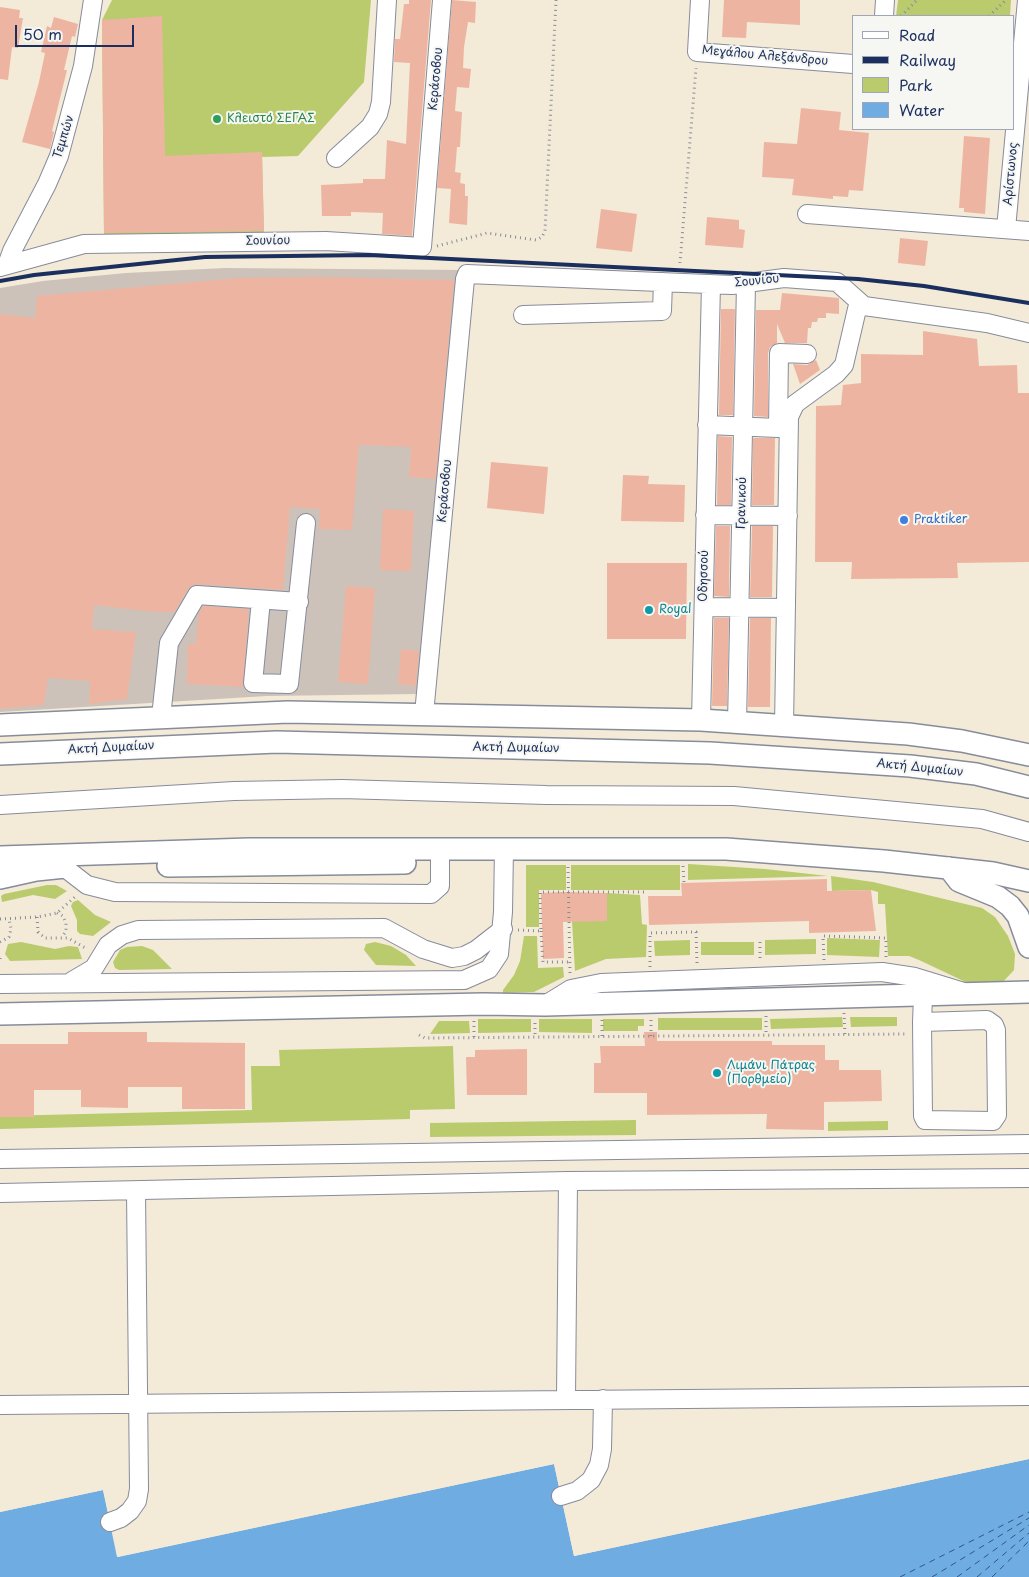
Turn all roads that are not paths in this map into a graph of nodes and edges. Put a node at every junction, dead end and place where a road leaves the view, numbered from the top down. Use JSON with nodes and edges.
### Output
{"nodes":[{"id":1,"x":93,"y":0,"type":"edge"},
{"id":2,"x":387,"y":0,"type":"edge"},
{"id":3,"x":442,"y":0,"type":"edge"},
{"id":4,"x":700,"y":0,"type":"edge"},
{"id":5,"x":885,"y":0,"type":"edge"},
{"id":6,"x":1027,"y":0,"type":"edge"},
{"id":7,"x":884,"y":15,"type":"edge"},
{"id":8,"x":852,"y":64,"type":"edge"},
{"id":9,"x":1016,"y":76,"type":"edge"},
{"id":10,"x":1014,"y":107,"type":"edge"},
{"id":11,"x":1012,"y":130,"type":"edge"},
{"id":12,"x":336,"y":158,"type":"dead end"},
{"id":13,"x":807,"y":214,"type":"dead end"},
{"id":14,"x":1006,"y":229,"type":"junction"},
{"id":15,"x":1029,"y":231,"type":"edge"},
{"id":16,"x":422,"y":247,"type":"joint"},
{"id":17,"x":4,"y":266,"type":"edge"},
{"id":18,"x":472,"y":273,"type":"joint"},
{"id":19,"x":663,"y":282,"type":"junction"},
{"id":20,"x":711,"y":284,"type":"junction"},
{"id":21,"x":746,"y":284,"type":"junction"},
{"id":22,"x":860,"y":304,"type":"junction"},
{"id":23,"x":523,"y":315,"type":"dead end"},
{"id":24,"x":1029,"y":333,"type":"edge"},
{"id":25,"x":807,"y":354,"type":"dead end"},
{"id":26,"x":783,"y":424,"type":"junction"},
{"id":27,"x":707,"y":425,"type":"junction"},
{"id":28,"x":743,"y":427,"type":"junction"},
{"id":29,"x":705,"y":514,"type":"junction"},
{"id":30,"x":742,"y":515,"type":"junction"},
{"id":31,"x":788,"y":516,"type":"junction"},
{"id":32,"x":306,"y":523,"type":"dead end"},
{"id":33,"x":261,"y":600,"type":"junction"},
{"id":34,"x":299,"y":602,"type":"junction"},
{"id":35,"x":704,"y":607,"type":"junction"},
{"id":36,"x":740,"y":607,"type":"junction"},
{"id":37,"x":786,"y":608,"type":"junction"},
{"id":38,"x":424,"y":714,"type":"junction"},
{"id":39,"x":161,"y":717,"type":"junction"},
{"id":40,"x":701,"y":720,"type":"junction"},
{"id":41,"x":737,"y":723,"type":"junction"},
{"id":42,"x":0,"y":724,"type":"edge"},
{"id":43,"x":784,"y":726,"type":"junction"},
{"id":44,"x":0,"y":754,"type":"edge"},
{"id":45,"x":1029,"y":755,"type":"edge"},
{"id":46,"x":1029,"y":787,"type":"edge"},
{"id":47,"x":0,"y":805,"type":"edge"},
{"id":48,"x":1029,"y":832,"type":"edge"},
{"id":49,"x":440,"y":848,"type":"junction"},
{"id":50,"x":504,"y":848,"type":"junction"},
{"id":51,"x":0,"y":857,"type":"edge"},
{"id":52,"x":65,"y":868,"type":"junction"},
{"id":53,"x":948,"y":868,"type":"junction"},
{"id":54,"x":0,"y":878,"type":"edge"},
{"id":55,"x":1029,"y":881,"type":"edge"},
{"id":56,"x":502,"y":929,"type":"junction"},
{"id":57,"x":1029,"y":948,"type":"edge"},
{"id":58,"x":464,"y":980,"type":"junction"},
{"id":59,"x":70,"y":982,"type":"junction"},
{"id":60,"x":0,"y":984,"type":"edge"},
{"id":61,"x":1029,"y":992,"type":"edge"},
{"id":62,"x":967,"y":993,"type":"junction"},
{"id":63,"x":923,"y":997,"type":"junction"},
{"id":64,"x":483,"y":1004,"type":"junction"},
{"id":65,"x":545,"y":1006,"type":"junction"},
{"id":66,"x":0,"y":1014,"type":"edge"},
{"id":67,"x":915,"y":1023,"type":"junction"},
{"id":68,"x":1029,"y":1144,"type":"edge"},
{"id":69,"x":0,"y":1159,"type":"edge"},
{"id":70,"x":1029,"y":1178,"type":"edge"},
{"id":71,"x":568,"y":1181,"type":"junction"},
{"id":72,"x":136,"y":1191,"type":"junction"},
{"id":73,"x":0,"y":1193,"type":"edge"},
{"id":74,"x":1029,"y":1396,"type":"edge"},
{"id":75,"x":603,"y":1398,"type":"junction"},
{"id":76,"x":566,"y":1399,"type":"junction"},
{"id":77,"x":137,"y":1403,"type":"junction"},
{"id":78,"x":0,"y":1405,"type":"edge"},
{"id":79,"x":561,"y":1496,"type":"dead end"},
{"id":80,"x":110,"y":1522,"type":"dead end"}],
"edges":[{"from":1,"to":17,"type":"street","name":"Τεμπών"},
{"from":2,"to":12,"type":"street"},
{"from":3,"to":16,"type":"street","name":"Κεράσοβου"},
{"from":4,"to":8,"type":"street","name":"Μεγάλου Αλεξάνδρου"},
{"from":5,"to":7,"type":"street"},
{"from":6,"to":9,"type":"street","name":"Αρίστωνος"},
{"from":9,"to":10,"type":"street","name":"Αρίστωνος"},
{"from":11,"to":14,"type":"street","name":"Αρίστωνος"},
{"from":13,"to":14,"type":"street"},
{"from":14,"to":15,"type":"street"},
{"from":16,"to":17,"type":"street","name":"Σουνίου"},
{"from":18,"to":19,"type":"street","name":"Σουνίου"},
{"from":18,"to":38,"type":"street","name":"Κεράσοβου"},
{"from":19,"to":20,"type":"street","name":"Σουνίου"},
{"from":19,"to":23,"type":"street"},
{"from":20,"to":21,"type":"street","name":"Σουνίου"},
{"from":20,"to":27,"type":"street","name":"Οδησσού"},
{"from":21,"to":22,"type":"street","name":"Σουνίου"},
{"from":21,"to":28,"type":"street","name":"Γρανικού"},
{"from":22,"to":24,"type":"street"},
{"from":22,"to":26,"type":"street"},
{"from":25,"to":26,"type":"street"},
{"from":26,"to":28,"type":"street"},
{"from":26,"to":31,"type":"street"},
{"from":27,"to":28,"type":"street"},
{"from":27,"to":29,"type":"street","name":"Οδησσού"},
{"from":28,"to":30,"type":"street","name":"Γρανικού"},
{"from":29,"to":30,"type":"street"},
{"from":29,"to":35,"type":"street","name":"Οδησσού"},
{"from":30,"to":31,"type":"street"},
{"from":30,"to":36,"type":"street","name":"Γρανικού"},
{"from":31,"to":37,"type":"street"},
{"from":32,"to":34,"type":"street"},
{"from":33,"to":34,"type":"street"},
{"from":33,"to":34,"type":"street"},
{"from":33,"to":39,"type":"street"},
{"from":35,"to":36,"type":"street"},
{"from":35,"to":40,"type":"street","name":"Οδησσού"},
{"from":36,"to":37,"type":"street"},
{"from":36,"to":41,"type":"street","name":"Γρανικού"},
{"from":37,"to":43,"type":"street"},
{"from":38,"to":39,"type":"main road"},
{"from":38,"to":40,"type":"main road"},
{"from":39,"to":42,"type":"main road"},
{"from":40,"to":41,"type":"main road"},
{"from":41,"to":43,"type":"main road"},
{"from":43,"to":45,"type":"main road"},
{"from":44,"to":46,"type":"main road","name":"Ακτή Δυμαίων"},
{"from":47,"to":48,"type":"street"},
{"from":49,"to":50,"type":"main road"},
{"from":49,"to":51,"type":"main road"},
{"from":49,"to":52,"type":"main road"},
{"from":49,"to":52,"type":"street"},
{"from":50,"to":53,"type":"main road"},
{"from":50,"to":56,"type":"street"},
{"from":52,"to":54,"type":"main road"},
{"from":53,"to":55,"type":"main road"},
{"from":53,"to":57,"type":"main road"},
{"from":56,"to":58,"type":"street"},
{"from":56,"to":59,"type":"street"},
{"from":58,"to":59,"type":"street"},
{"from":58,"to":64,"type":"street"},
{"from":59,"to":60,"type":"street"},
{"from":61,"to":62,"type":"main road"},
{"from":62,"to":63,"type":"main road"},
{"from":62,"to":65,"type":"street"},
{"from":63,"to":65,"type":"main road"},
{"from":63,"to":67,"type":"street"},
{"from":64,"to":65,"type":"main road"},
{"from":64,"to":66,"type":"main road"},
{"from":67,"to":67,"type":"street"},
{"from":68,"to":69,"type":"street"},
{"from":70,"to":71,"type":"street"},
{"from":71,"to":72,"type":"street"},
{"from":71,"to":76,"type":"street"},
{"from":72,"to":73,"type":"street"},
{"from":72,"to":77,"type":"street"},
{"from":74,"to":75,"type":"street"},
{"from":75,"to":76,"type":"street"},
{"from":75,"to":79,"type":"street"},
{"from":76,"to":77,"type":"street"},
{"from":77,"to":78,"type":"street"},
{"from":77,"to":80,"type":"street"}]}
